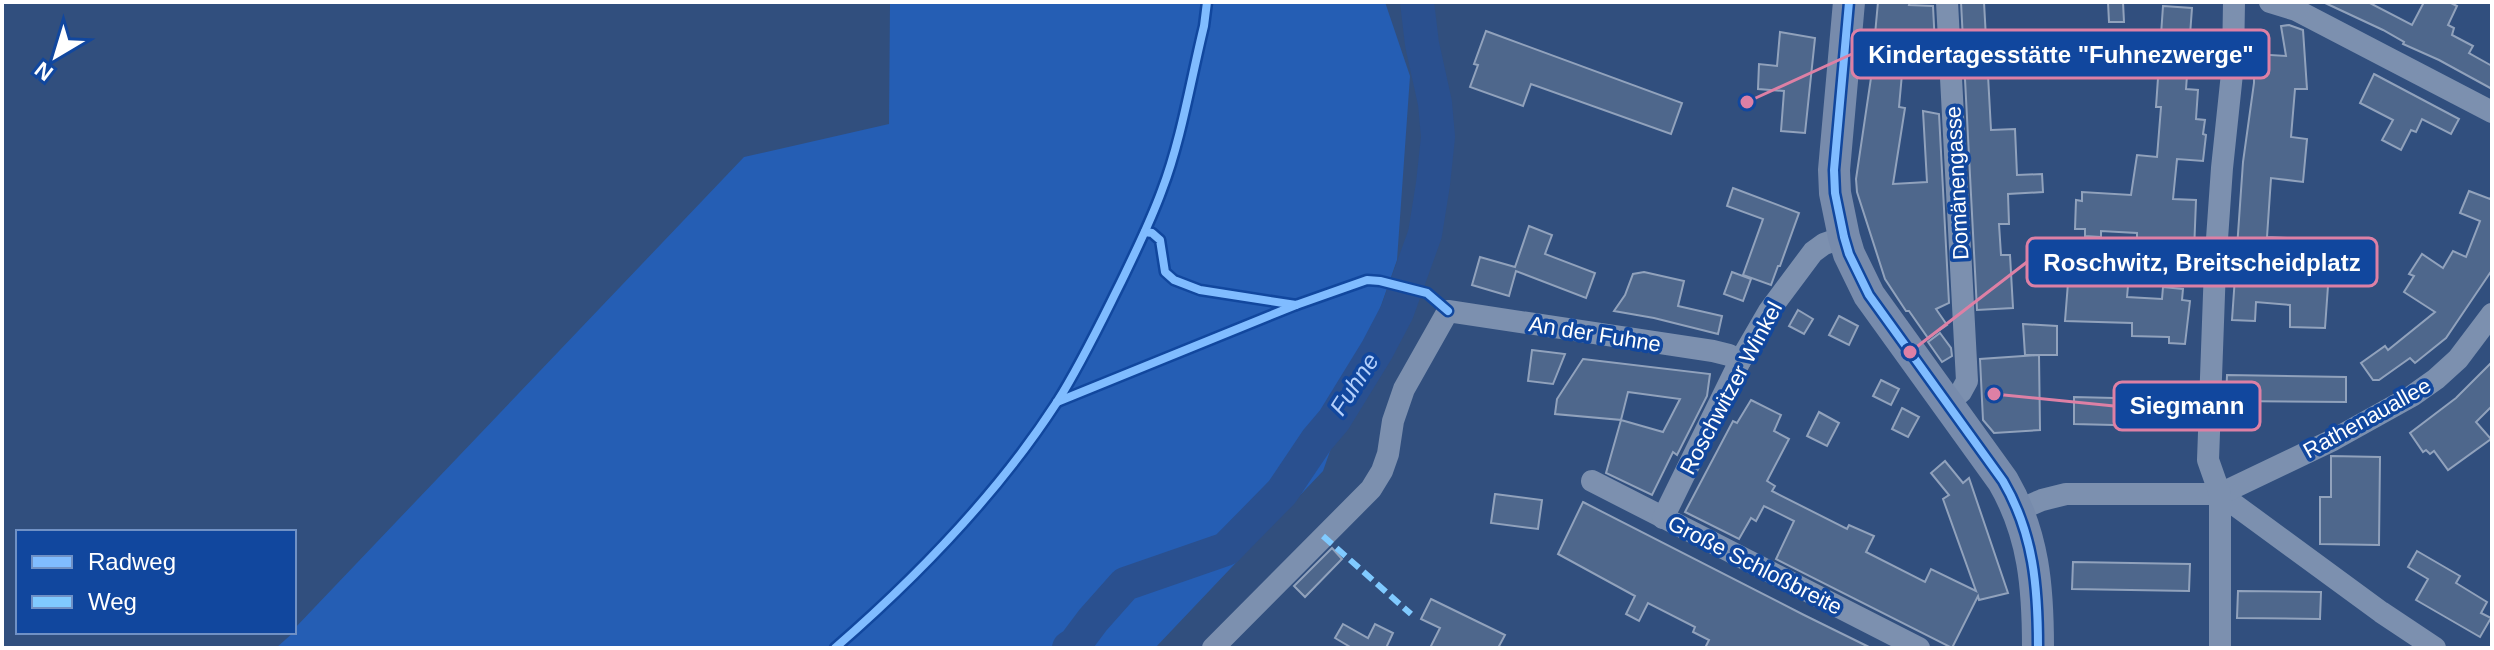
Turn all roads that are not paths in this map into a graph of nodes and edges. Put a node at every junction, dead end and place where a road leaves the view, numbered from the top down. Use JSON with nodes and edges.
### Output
{"nodes":[{"id":1,"x":1849,"y":2,"type":"edge"},
{"id":2,"x":1947,"y":2,"type":"edge"},
{"id":3,"x":2234,"y":2,"type":"edge"},
{"id":4,"x":2270,"y":2,"type":"edge"},
{"id":5,"x":2492,"y":112,"type":"edge"},
{"id":6,"x":1844,"y":237,"type":"junction"},
{"id":7,"x":2097,"y":262,"type":"dead end"},
{"id":8,"x":2215,"y":267,"type":"junction"},
{"id":9,"x":2492,"y":314,"type":"edge"},
{"id":10,"x":1740,"y":361,"type":"junction"},
{"id":11,"x":1947,"y":404,"type":"junction"},
{"id":12,"x":1592,"y":481,"type":"dead end"},
{"id":13,"x":2220,"y":494,"type":"junction"},
{"id":14,"x":2019,"y":510,"type":"junction"},
{"id":15,"x":1663,"y":518,"type":"junction"},
{"id":16,"x":1213,"y":648,"type":"edge"},
{"id":17,"x":1919,"y":648,"type":"edge"},
{"id":18,"x":2038,"y":648,"type":"edge"},
{"id":19,"x":2220,"y":648,"type":"edge"},
{"id":20,"x":2435,"y":648,"type":"edge"}],
"edges":[{"from":1,"to":6,"type":"main road"},
{"from":2,"to":11,"type":"street","name":"Domänengasse"},
{"from":3,"to":8,"type":"street"},
{"from":4,"to":5,"type":"street"},
{"from":6,"to":10,"type":"street","name":"Roschwitzer Winkel"},
{"from":6,"to":11,"type":"main road"},
{"from":7,"to":8,"type":"street"},
{"from":8,"to":13,"type":"street"},
{"from":9,"to":13,"type":"street","name":"Rathenauallee"},
{"from":10,"to":15,"type":"street","name":"Roschwitzer Winkel"},
{"from":10,"to":16,"type":"street","name":"An der Fuhne"},
{"from":11,"to":14,"type":"main road"},
{"from":12,"to":15,"type":"street","name":"Große Schloßbreite"},
{"from":13,"to":14,"type":"street"},
{"from":13,"to":19,"type":"street"},
{"from":13,"to":20,"type":"street"},
{"from":14,"to":18,"type":"main road"},
{"from":15,"to":17,"type":"street","name":"Große Schloßbreite"}]}
